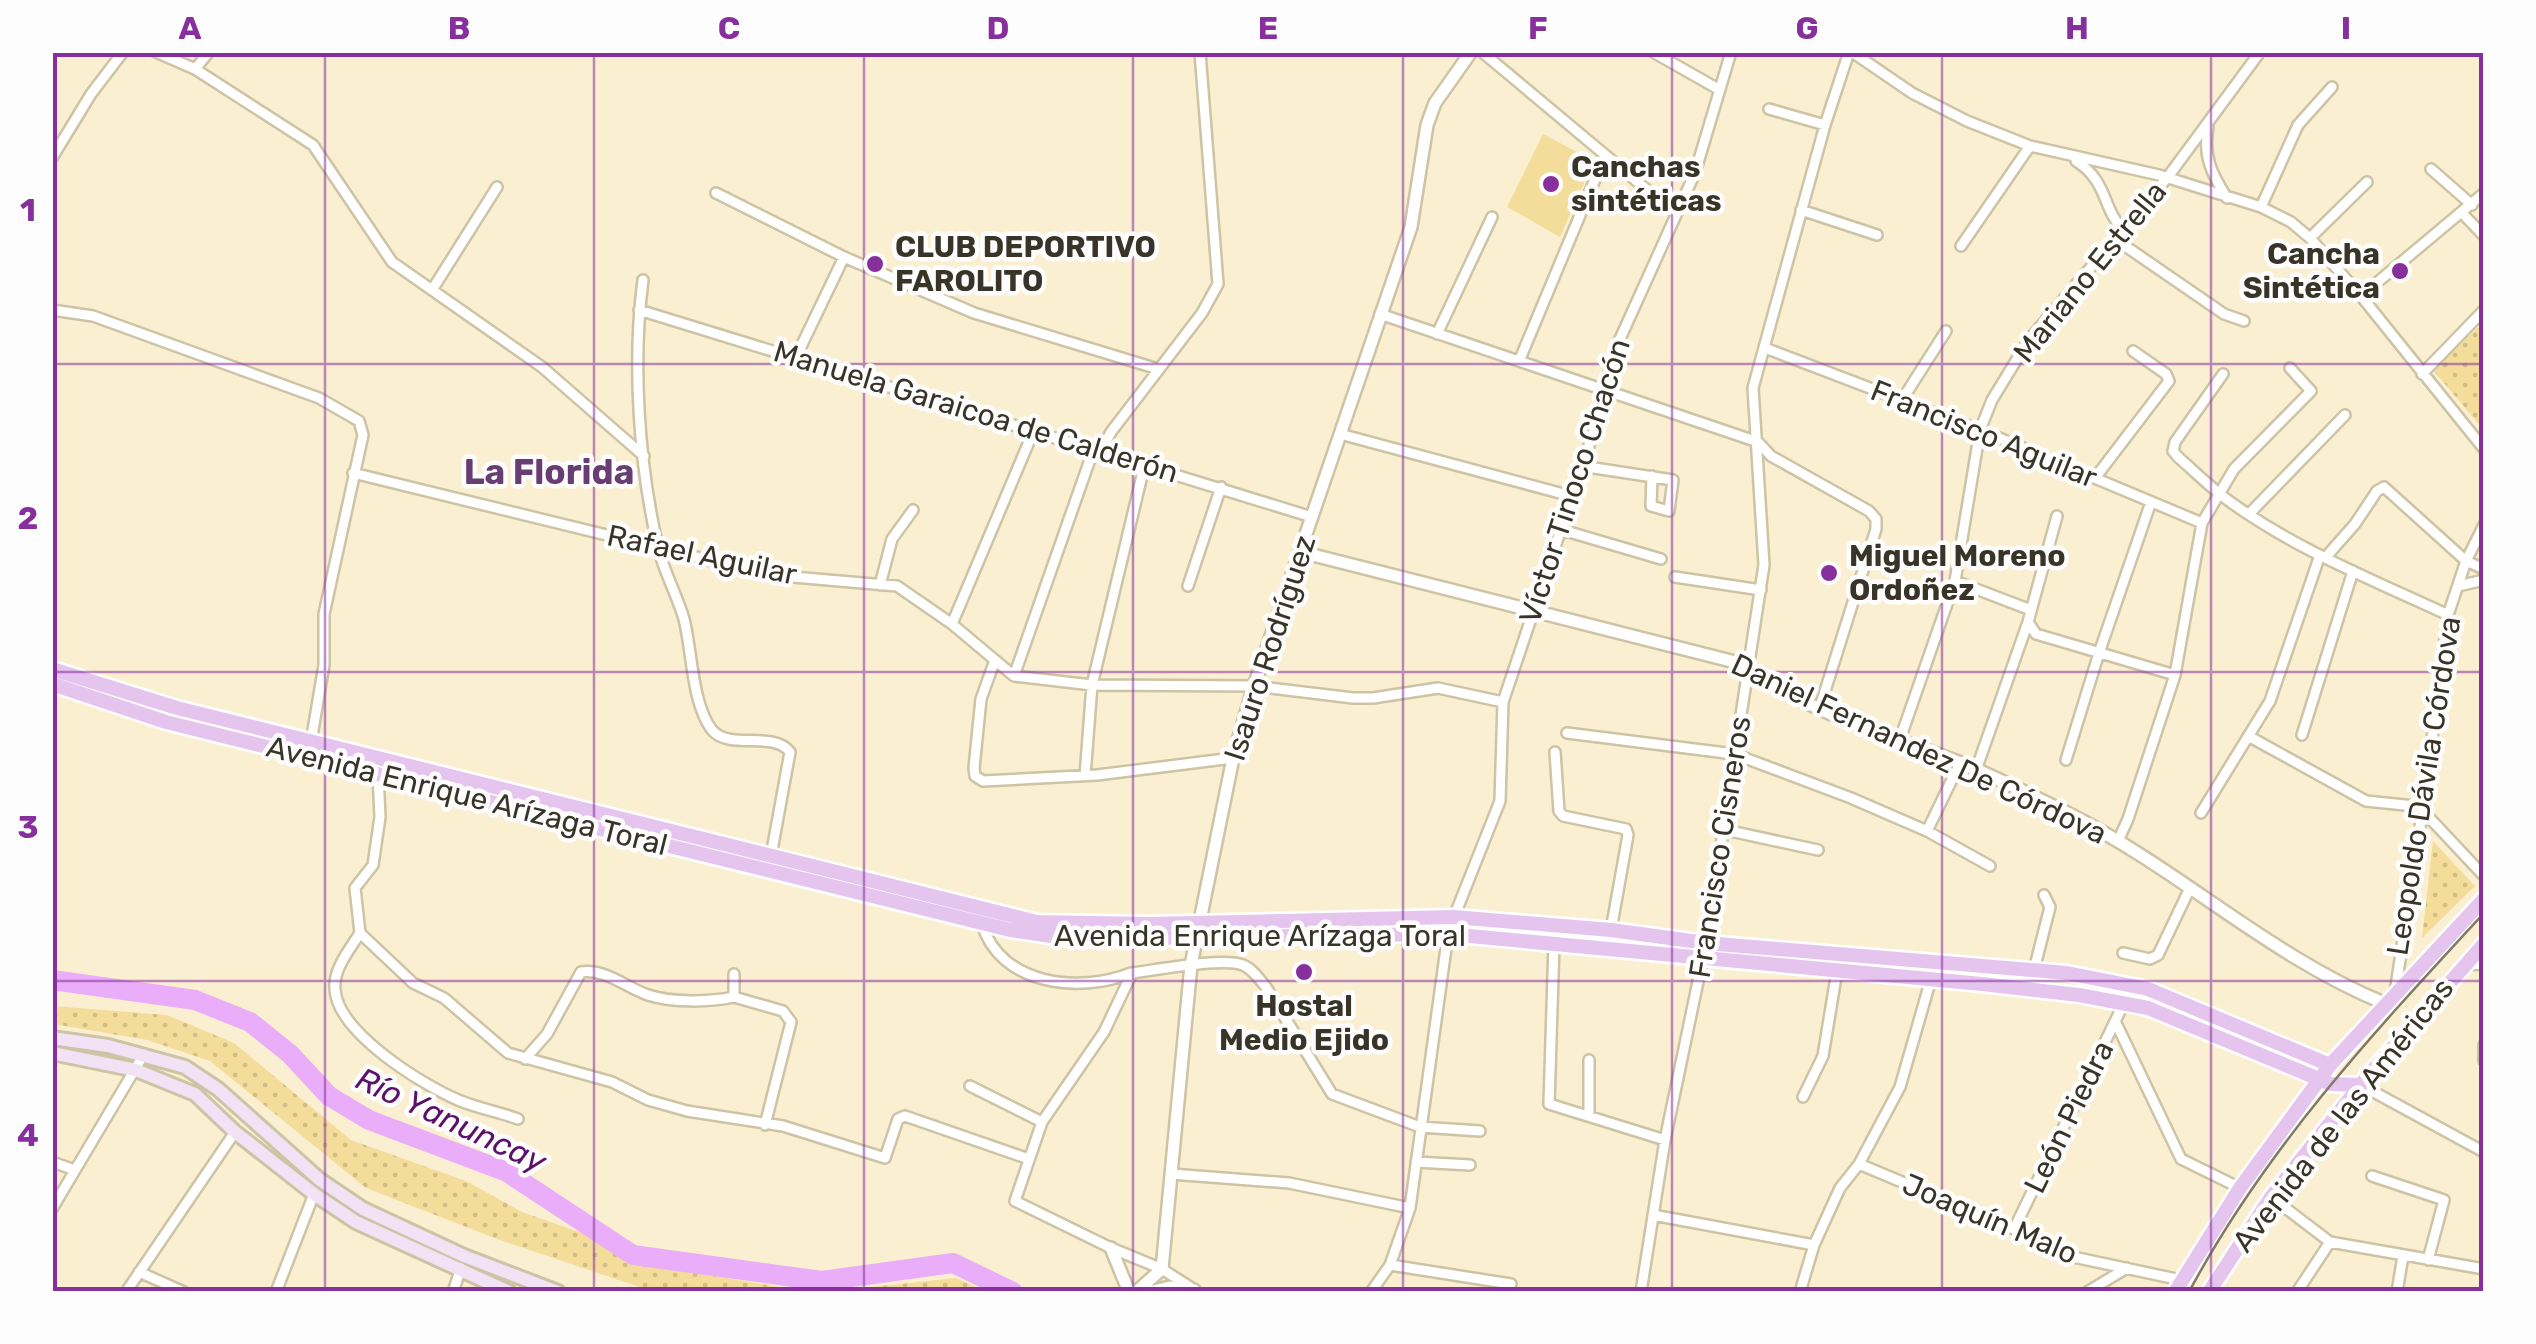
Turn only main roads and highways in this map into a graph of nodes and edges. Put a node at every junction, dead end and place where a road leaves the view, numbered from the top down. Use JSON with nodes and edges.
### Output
{"nodes":[{"id":1,"x":54,"y":677,"type":"edge"},
{"id":2,"x":2484,"y":899,"type":"edge"},
{"id":3,"x":2483,"y":946,"type":"edge"},
{"id":4,"x":1705,"y":951,"type":"junction"},
{"id":5,"x":52,"y":1038,"type":"edge"},
{"id":6,"x":52,"y":1054,"type":"edge"},
{"id":7,"x":2330,"y":1065,"type":"junction"},
{"id":8,"x":2320,"y":1079,"type":"junction"},
{"id":9,"x":2361,"y":1085,"type":"junction"},
{"id":10,"x":2178,"y":1286,"type":"edge"},
{"id":11,"x":509,"y":1292,"type":"edge"},
{"id":12,"x":558,"y":1292,"type":"edge"},
{"id":13,"x":2209,"y":1292,"type":"edge"}],
"edges":[{"from":1,"to":4,"type":"main road","name":"Avenida Enrique Arízaga Toral"},
{"from":1,"to":4,"type":"main road","name":"Avenida Enrique Arízaga Toral"},
{"from":2,"to":7,"type":"main road","name":"Avenida de las Américas"},
{"from":3,"to":9,"type":"main road","name":"Avenida de las Américas"},
{"from":4,"to":7,"type":"main road","name":"Avenida Enrique Arízaga Toral"},
{"from":4,"to":8,"type":"main road","name":"Avenida Enrique Arízaga Toral"},
{"from":5,"to":12,"type":"main road"},
{"from":6,"to":11,"type":"main road"},
{"from":7,"to":8,"type":"main road","name":"Avenida de las Américas"},
{"from":8,"to":9,"type":"main road","name":"Avenida Enrique Arízaga Toral"},
{"from":8,"to":10,"type":"main road","name":"Avenida de las Américas"},
{"from":9,"to":13,"type":"main road","name":"Avenida de las Américas"}]}
